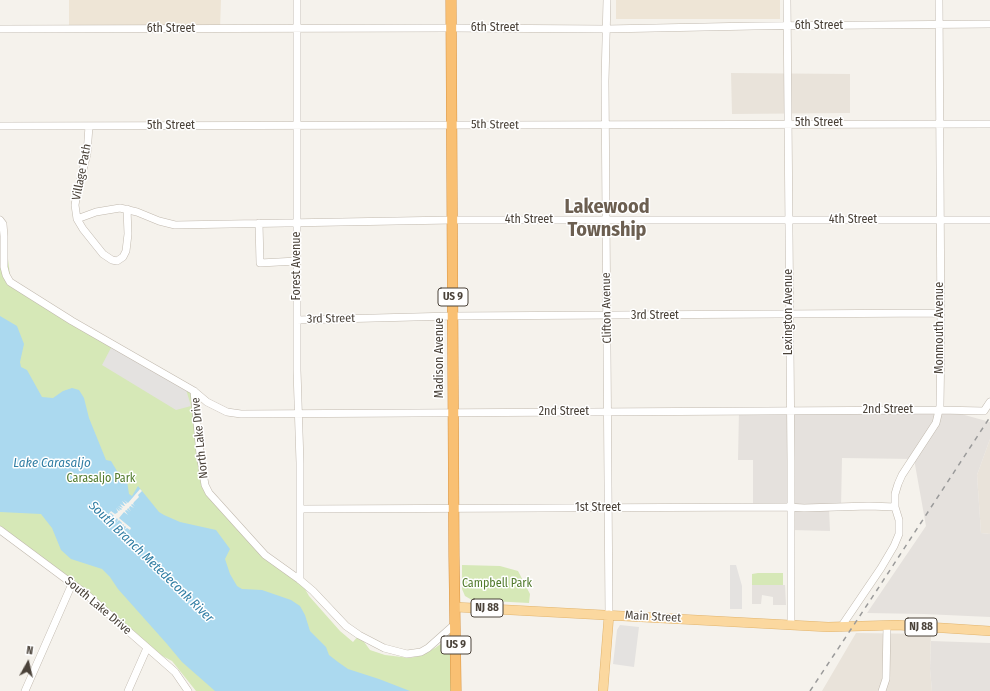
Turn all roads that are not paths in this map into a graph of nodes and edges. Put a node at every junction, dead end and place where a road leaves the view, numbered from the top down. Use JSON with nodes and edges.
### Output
{"nodes":[{"id":1,"x":297,"y":0,"type":"edge"},
{"id":2,"x":450,"y":0,"type":"edge"},
{"id":3,"x":607,"y":0,"type":"edge"},
{"id":4,"x":787,"y":0,"type":"edge"},
{"id":5,"x":939,"y":0,"type":"edge"},
{"id":6,"x":990,"y":24,"type":"edge"},
{"id":7,"x":939,"y":25,"type":"junction"},
{"id":8,"x":787,"y":26,"type":"junction"},
{"id":9,"x":450,"y":28,"type":"junction"},
{"id":10,"x":0,"y":29,"type":"edge"},
{"id":11,"x":296,"y":29,"type":"junction"},
{"id":12,"x":606,"y":29,"type":"junction"},
{"id":13,"x":788,"y":123,"type":"junction"},
{"id":14,"x":452,"y":124,"type":"junction"},
{"id":15,"x":606,"y":124,"type":"junction"},
{"id":16,"x":939,"y":124,"type":"junction"},
{"id":17,"x":990,"y":124,"type":"edge"},
{"id":18,"x":0,"y":126,"type":"edge"},
{"id":19,"x":89,"y":126,"type":"junction"},
{"id":20,"x":296,"y":126,"type":"junction"},
{"id":21,"x":127,"y":209,"type":"junction"},
{"id":22,"x":77,"y":219,"type":"junction"},
{"id":23,"x":606,"y":219,"type":"junction"},
{"id":24,"x":0,"y":220,"type":"edge"},
{"id":25,"x":452,"y":220,"type":"junction"},
{"id":26,"x":789,"y":220,"type":"junction"},
{"id":27,"x":940,"y":220,"type":"junction"},
{"id":28,"x":990,"y":220,"type":"edge"},
{"id":29,"x":297,"y":222,"type":"junction"},
{"id":30,"x":259,"y":223,"type":"junction"},
{"id":31,"x":188,"y":224,"type":"joint"},
{"id":32,"x":297,"y":261,"type":"junction"},
{"id":33,"x":941,"y":313,"type":"junction"},
{"id":34,"x":789,"y":315,"type":"junction"},
{"id":35,"x":453,"y":316,"type":"junction"},
{"id":36,"x":607,"y":316,"type":"junction"},
{"id":37,"x":297,"y":320,"type":"junction"},
{"id":38,"x":194,"y":391,"type":"junction"},
{"id":39,"x":990,"y":402,"type":"edge"},
{"id":40,"x":939,"y":410,"type":"junction"},
{"id":41,"x":987,"y":410,"type":"edge"},
{"id":42,"x":790,"y":411,"type":"junction"},
{"id":43,"x":454,"y":412,"type":"junction"},
{"id":44,"x":608,"y":412,"type":"junction"},
{"id":45,"x":299,"y":413,"type":"junction"},
{"id":46,"x":791,"y":507,"type":"junction"},
{"id":47,"x":895,"y":507,"type":"junction"},
{"id":48,"x":454,"y":508,"type":"junction"},
{"id":49,"x":609,"y":508,"type":"junction"},
{"id":50,"x":300,"y":509,"type":"junction"},
{"id":51,"x":0,"y":530,"type":"edge"},
{"id":52,"x":300,"y":580,"type":"junction"},
{"id":53,"x":72,"y":584,"type":"junction"},
{"id":54,"x":455,"y":607,"type":"junction"},
{"id":55,"x":609,"y":615,"type":"junction"},
{"id":56,"x":456,"y":624,"type":"junction"},
{"id":57,"x":791,"y":624,"type":"junction"},
{"id":58,"x":887,"y":626,"type":"junction"},
{"id":59,"x":841,"y":627,"type":"junction"},
{"id":60,"x":990,"y":631,"type":"edge"},
{"id":61,"x":147,"y":648,"type":"junction"},
{"id":62,"x":25,"y":691,"type":"edge"},
{"id":63,"x":128,"y":691,"type":"edge"},
{"id":64,"x":188,"y":691,"type":"edge"},
{"id":65,"x":456,"y":691,"type":"edge"},
{"id":66,"x":603,"y":691,"type":"edge"},
{"id":67,"x":882,"y":691,"type":"edge"}],
"edges":[{"from":1,"to":11,"type":"street","name":"Forest Avenue"},
{"from":2,"to":9,"type":"highway","name":"Madison Avenue","number":"US 9"},
{"from":3,"to":12,"type":"street","name":"Clifton Avenue"},
{"from":4,"to":8,"type":"street","name":"Lexington Avenue"},
{"from":5,"to":7,"type":"street","name":"Monmouth Avenue"},
{"from":6,"to":7,"type":"street","name":"6th Street"},
{"from":7,"to":8,"type":"street","name":"6th Street"},
{"from":7,"to":16,"type":"street","name":"Monmouth Avenue"},
{"from":8,"to":12,"type":"street","name":"6th Street"},
{"from":8,"to":13,"type":"street","name":"Lexington Avenue"},
{"from":9,"to":11,"type":"street","name":"6th Street"},
{"from":9,"to":12,"type":"street","name":"6th Street"},
{"from":9,"to":14,"type":"highway","name":"Madison Avenue","number":"US 9"},
{"from":10,"to":11,"type":"street","name":"6th Street"},
{"from":11,"to":20,"type":"street","name":"Forest Avenue"},
{"from":12,"to":15,"type":"street","name":"Clifton Avenue"},
{"from":13,"to":15,"type":"street","name":"5th Street"},
{"from":13,"to":16,"type":"street","name":"5th Street"},
{"from":13,"to":26,"type":"street","name":"Lexington Avenue"},
{"from":14,"to":15,"type":"street","name":"5th Street"},
{"from":14,"to":20,"type":"street","name":"5th Street"},
{"from":14,"to":25,"type":"highway","name":"Madison Avenue","number":"US 9"},
{"from":15,"to":23,"type":"street","name":"Clifton Avenue"},
{"from":16,"to":17,"type":"street","name":"5th Street"},
{"from":16,"to":27,"type":"street","name":"Monmouth Avenue"},
{"from":18,"to":19,"type":"street","name":"5th Street"},
{"from":19,"to":20,"type":"street","name":"5th Street"},
{"from":19,"to":22,"type":"street","name":"Village Path"},
{"from":20,"to":29,"type":"street","name":"Forest Avenue"},
{"from":21,"to":22,"type":"street","name":"Village Path"},
{"from":21,"to":22,"type":"street"},
{"from":21,"to":31,"type":"street","name":"Village Path"},
{"from":23,"to":25,"type":"street","name":"4th Street"},
{"from":23,"to":26,"type":"street","name":"4th Street"},
{"from":23,"to":36,"type":"street","name":"Clifton Avenue"},
{"from":24,"to":38,"type":"street","name":"North Lake Drive"},
{"from":25,"to":29,"type":"street","name":"4th Street"},
{"from":25,"to":35,"type":"highway","name":"Madison Avenue","number":"US 9"},
{"from":26,"to":27,"type":"street","name":"4th Street"},
{"from":26,"to":34,"type":"street","name":"Lexington Avenue"},
{"from":27,"to":28,"type":"street","name":"4th Street"},
{"from":27,"to":33,"type":"street","name":"Monmouth Avenue"},
{"from":29,"to":30,"type":"street","name":"4th Street"},
{"from":29,"to":32,"type":"street","name":"Forest Avenue"},
{"from":30,"to":31,"type":"street","name":"4th Street"},
{"from":30,"to":32,"type":"street"},
{"from":32,"to":37,"type":"street","name":"Forest Avenue"},
{"from":33,"to":34,"type":"street","name":"3rd Street"},
{"from":33,"to":40,"type":"street","name":"Monmouth Avenue"},
{"from":34,"to":36,"type":"street","name":"3rd Street"},
{"from":34,"to":42,"type":"street","name":"Lexington Avenue"},
{"from":35,"to":36,"type":"street","name":"3rd Street"},
{"from":35,"to":37,"type":"street","name":"3rd Street"},
{"from":35,"to":43,"type":"highway","name":"Madison Avenue","number":"US 9"},
{"from":36,"to":44,"type":"street","name":"Clifton Avenue"},
{"from":37,"to":45,"type":"street","name":"Forest Avenue"},
{"from":38,"to":45,"type":"street","name":"2nd Street"},
{"from":38,"to":52,"type":"street","name":"North Lake Drive"},
{"from":39,"to":41,"type":"street"},
{"from":40,"to":41,"type":"street","name":"2nd Street"},
{"from":40,"to":42,"type":"street","name":"2nd Street"},
{"from":40,"to":47,"type":"street","name":"Monmouth Avenue"},
{"from":42,"to":44,"type":"street","name":"2nd Street"},
{"from":42,"to":46,"type":"street","name":"Lexington Avenue"},
{"from":43,"to":44,"type":"street","name":"2nd Street"},
{"from":43,"to":45,"type":"street","name":"2nd Street"},
{"from":43,"to":48,"type":"highway","name":"Madison Avenue","number":"US 9"},
{"from":44,"to":49,"type":"street","name":"Clifton Avenue"},
{"from":45,"to":50,"type":"street","name":"Forest Avenue"},
{"from":46,"to":47,"type":"street","name":"1st Street"},
{"from":46,"to":49,"type":"street","name":"1st Street"},
{"from":46,"to":57,"type":"street","name":"Lexington Avenue"},
{"from":47,"to":59,"type":"street","name":"Monmouth Avenue"},
{"from":48,"to":49,"type":"street","name":"1st Street"},
{"from":48,"to":50,"type":"street","name":"1st Street"},
{"from":48,"to":54,"type":"highway","name":"Madison Avenue","number":"US 9"},
{"from":49,"to":55,"type":"street","name":"Clifton Avenue"},
{"from":50,"to":52,"type":"street","name":"Forest Avenue"},
{"from":51,"to":53,"type":"street","name":"South Lake Drive"},
{"from":52,"to":56,"type":"street","name":"North Lake Drive"},
{"from":53,"to":61,"type":"street","name":"South Lake Drive"},
{"from":53,"to":62,"type":"street"},
{"from":54,"to":55,"type":"main road","name":"Main Street","number":"NJ 88"},
{"from":54,"to":56,"type":"highway","name":"Madison Avenue","number":"US 9"},
{"from":55,"to":57,"type":"main road","name":"Main Street","number":"NJ 88"},
{"from":55,"to":66,"type":"main road"},
{"from":56,"to":65,"type":"highway","name":"Madison Avenue","number":"US 9"},
{"from":57,"to":59,"type":"main road","name":"Main Street","number":"NJ 88"},
{"from":58,"to":59,"type":"main road","name":"Main Street","number":"NJ 88"},
{"from":58,"to":60,"type":"main road","number":"NJ 88"},
{"from":58,"to":67,"type":"street"},
{"from":61,"to":63,"type":"street"},
{"from":61,"to":64,"type":"street","name":"South Lake Drive"}]}
